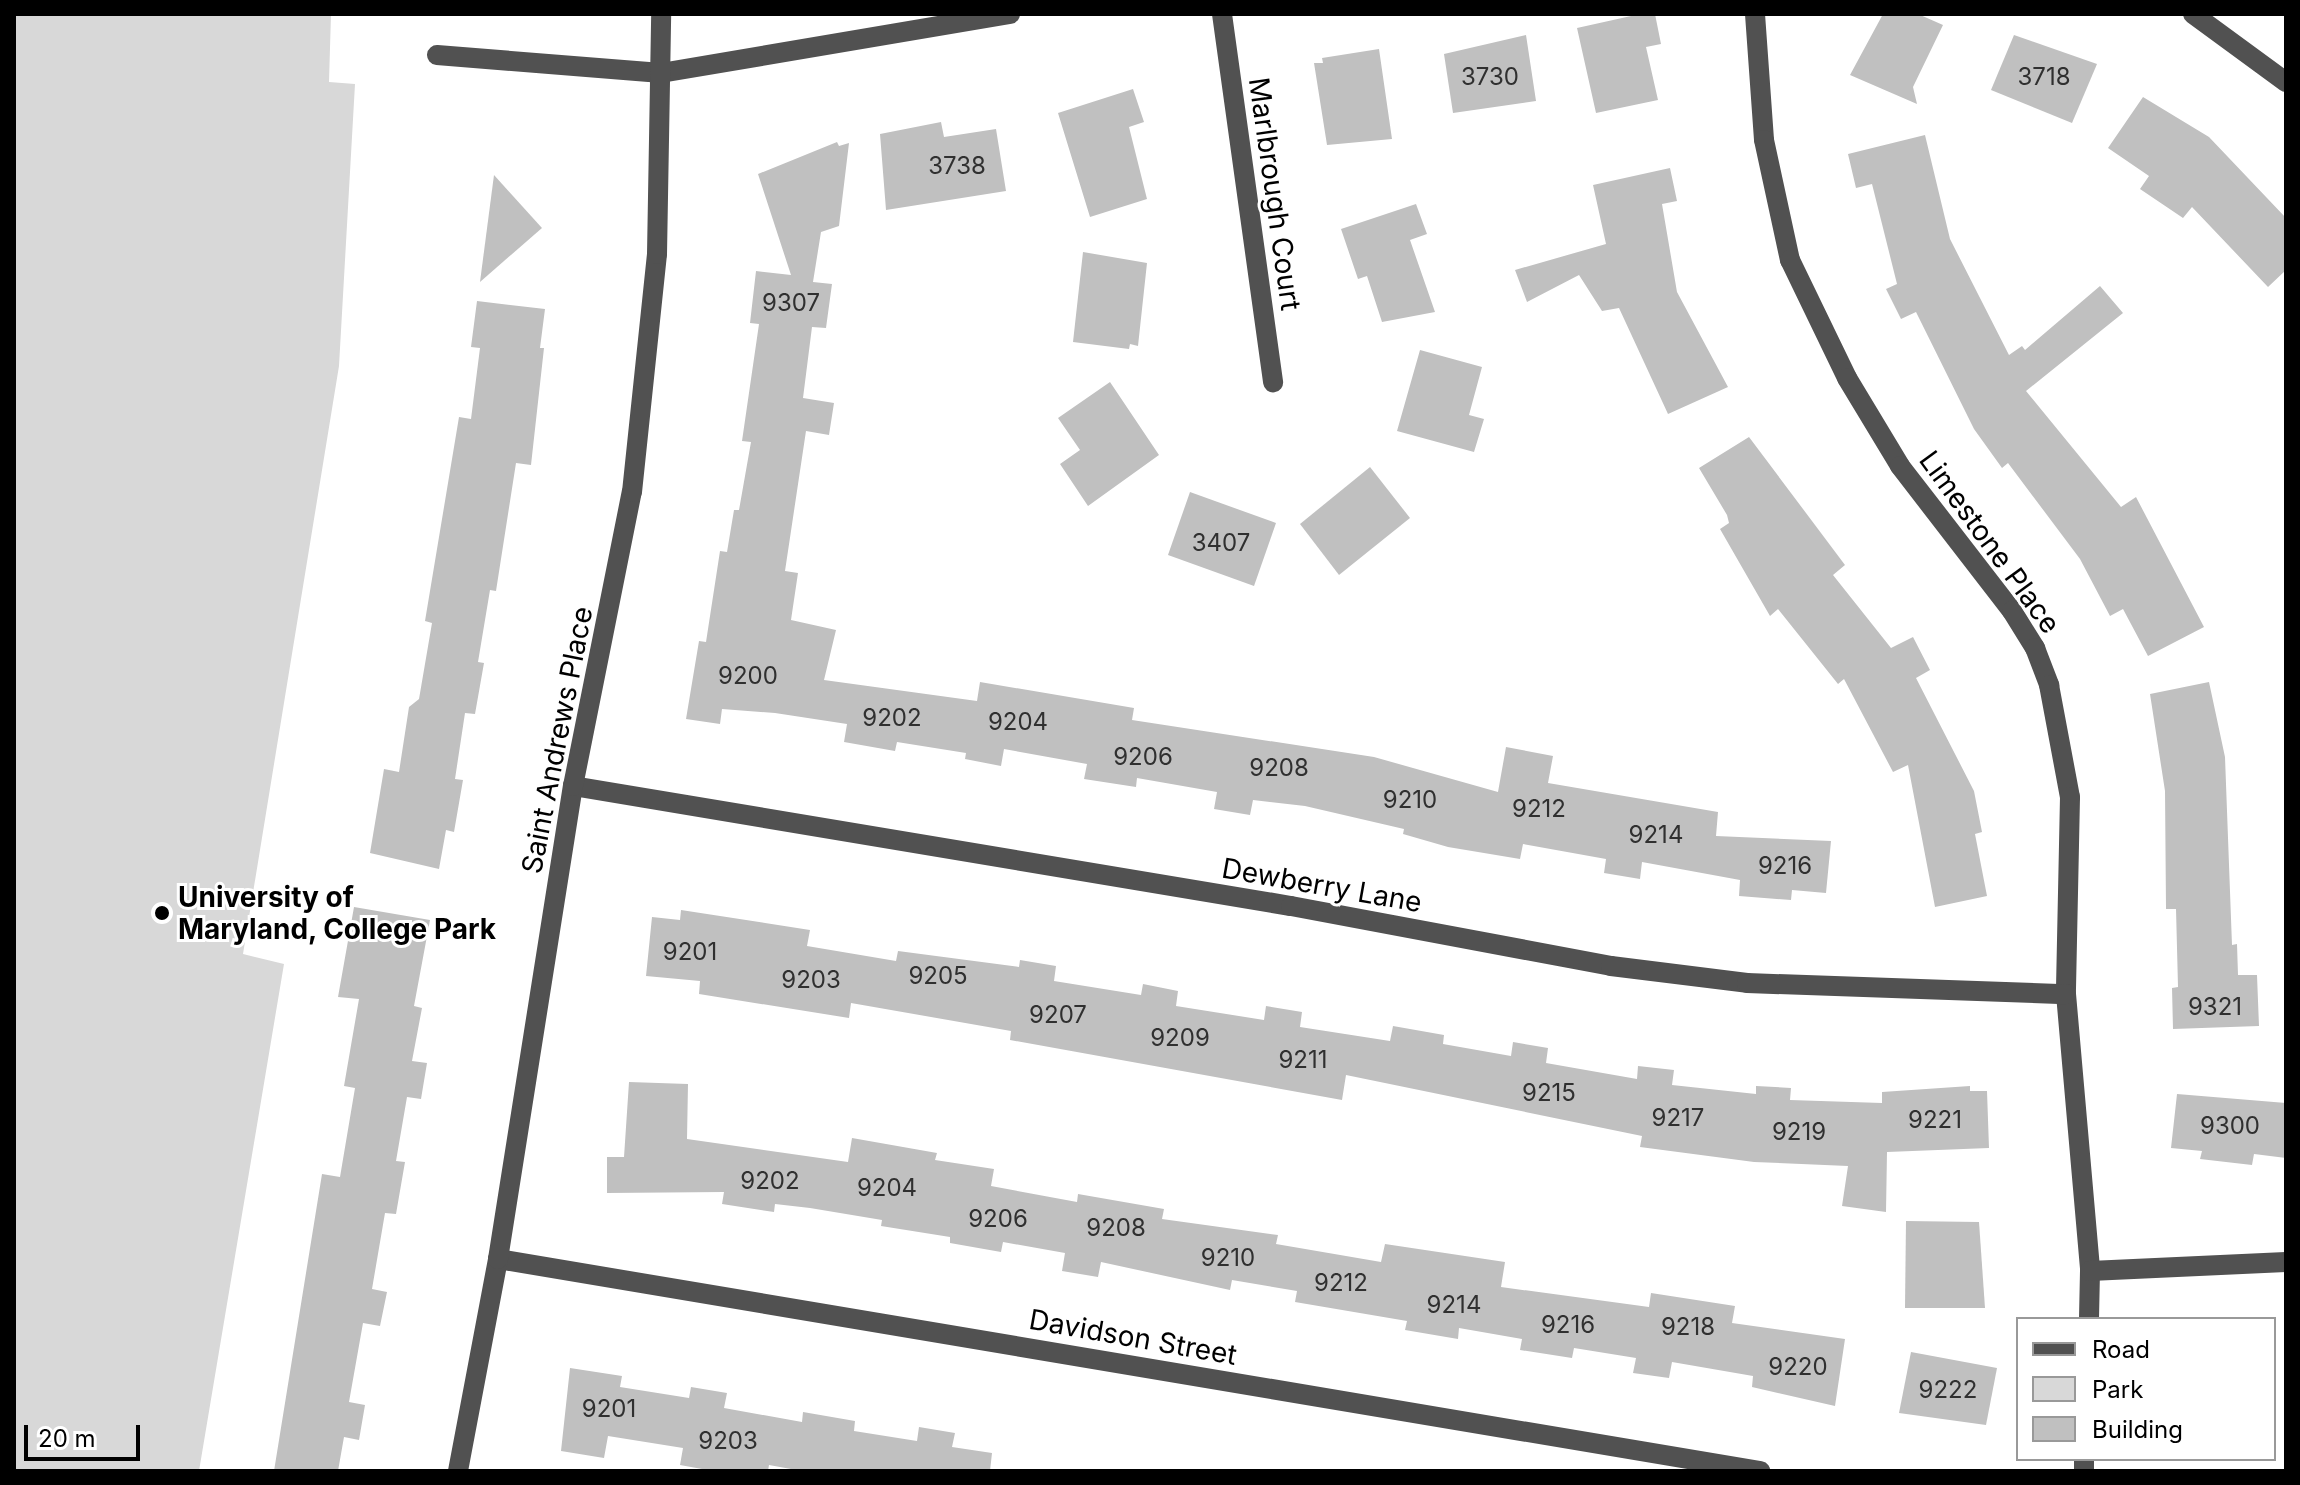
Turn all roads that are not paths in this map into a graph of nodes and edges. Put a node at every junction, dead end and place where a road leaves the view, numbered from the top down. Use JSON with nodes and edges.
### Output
{"nodes":[{"id":1,"x":661,"y":14,"type":"edge"},
{"id":2,"x":1010,"y":14,"type":"edge"},
{"id":3,"x":1222,"y":14,"type":"edge"},
{"id":4,"x":1755,"y":14,"type":"edge"},
{"id":5,"x":2193,"y":14,"type":"edge"},
{"id":6,"x":437,"y":55,"type":"dead end"},
{"id":7,"x":661,"y":73,"type":"junction"},
{"id":8,"x":2286,"y":82,"type":"edge"},
{"id":9,"x":1273,"y":382,"type":"dead end"},
{"id":10,"x":573,"y":786,"type":"junction"},
{"id":11,"x":2066,"y":994,"type":"junction"},
{"id":12,"x":498,"y":1259,"type":"junction"},
{"id":13,"x":2286,"y":1262,"type":"edge"},
{"id":14,"x":2090,"y":1271,"type":"junction"},
{"id":15,"x":2089,"y":1317,"type":"edge"},
{"id":16,"x":458,"y":1471,"type":"edge"},
{"id":17,"x":1760,"y":1471,"type":"edge"}],
"edges":[{"from":1,"to":7,"type":"street","name":"Saint Andrews Place"},
{"from":2,"to":7,"type":"street"},
{"from":3,"to":9,"type":"street","name":"Marlbrough Court"},
{"from":4,"to":11,"type":"street","name":"Limestone Place"},
{"from":5,"to":8,"type":"street"},
{"from":6,"to":7,"type":"street"},
{"from":7,"to":10,"type":"street","name":"Saint Andrews Place"},
{"from":10,"to":11,"type":"street","name":"Dewberry Lane"},
{"from":10,"to":12,"type":"street","name":"Saint Andrews Place"},
{"from":11,"to":14,"type":"street","name":"Limestone Place"},
{"from":12,"to":16,"type":"street","name":"Saint Andrews Place"},
{"from":12,"to":17,"type":"street","name":"Davidson Street"},
{"from":13,"to":14,"type":"street"},
{"from":14,"to":15,"type":"street","name":"Limestone Place"}]}
